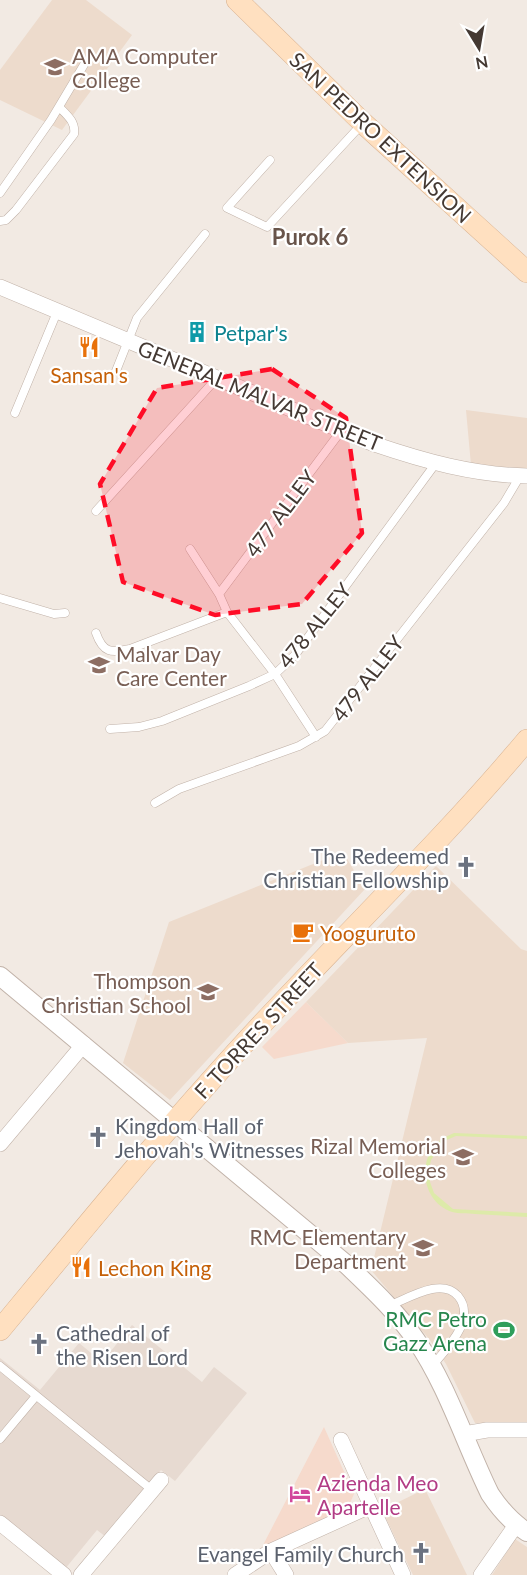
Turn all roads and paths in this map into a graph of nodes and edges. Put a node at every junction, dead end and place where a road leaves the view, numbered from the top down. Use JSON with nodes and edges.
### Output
{"nodes":[{"id":1,"x":237,"y":0,"type":"edge"},
{"id":2,"x":85,"y":63,"type":"dead end"},
{"id":3,"x":59,"y":107,"type":"junction"},
{"id":4,"x":363,"y":123,"type":"junction"},
{"id":5,"x":270,"y":160,"type":"dead end"},
{"id":6,"x":0,"y":193,"type":"edge"},
{"id":7,"x":0,"y":221,"type":"edge"},
{"id":8,"x":205,"y":234,"type":"dead end"},
{"id":9,"x":527,"y":272,"type":"edge"},
{"id":10,"x":0,"y":287,"type":"edge"},
{"id":11,"x":57,"y":312,"type":"junction"},
{"id":12,"x":127,"y":341,"type":"junction"},
{"id":13,"x":116,"y":371,"type":"dead end"},
{"id":14,"x":217,"y":378,"type":"junction"},
{"id":15,"x":15,"y":413,"type":"dead end"},
{"id":16,"x":341,"y":431,"type":"junction"},
{"id":17,"x":436,"y":463,"type":"junction"},
{"id":18,"x":523,"y":476,"type":"edge"},
{"id":19,"x":96,"y":511,"type":"dead end"},
{"id":20,"x":190,"y":549,"type":"dead end"},
{"id":21,"x":219,"y":594,"type":"junction"},
{"id":22,"x":0,"y":598,"type":"edge"},
{"id":23,"x":227,"y":612,"type":"junction"},
{"id":24,"x":65,"y":613,"type":"dead end"},
{"id":25,"x":96,"y":633,"type":"dead end"},
{"id":26,"x":275,"y":674,"type":"junction"},
{"id":27,"x":110,"y":729,"type":"dead end"},
{"id":28,"x":316,"y":737,"type":"junction"},
{"id":29,"x":527,"y":740,"type":"edge"},
{"id":30,"x":155,"y":803,"type":"dead end"},
{"id":31,"x":0,"y":976,"type":"edge"},
{"id":32,"x":84,"y":1044,"type":"junction"},
{"id":33,"x":174,"y":1121,"type":"junction"},
{"id":34,"x":0,"y":1144,"type":"edge"},
{"id":35,"x":389,"y":1306,"type":"junction"},
{"id":36,"x":0,"y":1330,"type":"edge"},
{"id":37,"x":0,"y":1366,"type":"edge"},
{"id":38,"x":432,"y":1366,"type":"junction"},
{"id":39,"x":36,"y":1396,"type":"junction"},
{"id":40,"x":527,"y":1430,"type":"edge"},
{"id":41,"x":464,"y":1434,"type":"junction"},
{"id":42,"x":0,"y":1439,"type":"edge"},
{"id":43,"x":341,"y":1440,"type":"dead end"},
{"id":44,"x":157,"y":1485,"type":"joint"},
{"id":45,"x":370,"y":1506,"type":"junction"},
{"id":46,"x":0,"y":1523,"type":"edge"},
{"id":47,"x":521,"y":1528,"type":"edge"},
{"id":48,"x":271,"y":1551,"type":"junction"},
{"id":49,"x":64,"y":1575,"type":"edge"},
{"id":50,"x":81,"y":1575,"type":"edge"},
{"id":51,"x":235,"y":1575,"type":"edge"},
{"id":52,"x":286,"y":1575,"type":"edge"},
{"id":53,"x":403,"y":1575,"type":"edge"},
{"id":54,"x":481,"y":1575,"type":"edge"}],
"edges":[{"from":1,"to":4,"type":"main road","name":"SAN PEDRO EXTENSION"},
{"from":2,"to":3,"type":"lane"},
{"from":3,"to":6,"type":"lane"},
{"from":3,"to":7,"type":"lane"},
{"from":4,"to":5,"type":"lane"},
{"from":4,"to":9,"type":"main road","name":"SAN PEDRO EXTENSION"},
{"from":8,"to":12,"type":"lane"},
{"from":10,"to":11,"type":"street","name":"GENERAL MALVAR STREET"},
{"from":11,"to":12,"type":"street","name":"GENERAL MALVAR STREET"},
{"from":11,"to":15,"type":"lane"},
{"from":12,"to":13,"type":"lane"},
{"from":12,"to":14,"type":"street","name":"GENERAL MALVAR STREET"},
{"from":14,"to":16,"type":"street","name":"GENERAL MALVAR STREET"},
{"from":14,"to":19,"type":"lane"},
{"from":16,"to":17,"type":"street","name":"GENERAL MALVAR STREET"},
{"from":16,"to":21,"type":"lane","name":"477 ALLEY"},
{"from":17,"to":18,"type":"street","name":"GENERAL MALVAR STREET"},
{"from":17,"to":26,"type":"lane","name":"478 ALLEY"},
{"from":18,"to":28,"type":"lane","name":"479 ALLEY"},
{"from":20,"to":21,"type":"lane"},
{"from":21,"to":23,"type":"lane"},
{"from":22,"to":24,"type":"lane"},
{"from":23,"to":25,"type":"lane"},
{"from":23,"to":26,"type":"lane"},
{"from":26,"to":27,"type":"lane","name":"478 ALLEY"},
{"from":26,"to":28,"type":"lane"},
{"from":28,"to":30,"type":"lane","name":"479 ALLEY"},
{"from":29,"to":33,"type":"main road","name":"F. TORRES STREET"},
{"from":31,"to":32,"type":"street"},
{"from":32,"to":33,"type":"street"},
{"from":32,"to":34,"type":"street"},
{"from":33,"to":35,"type":"street"},
{"from":33,"to":36,"type":"main road","name":"F. TORRES STREET"},
{"from":35,"to":38,"type":"street"},
{"from":35,"to":38,"type":"lane"},
{"from":37,"to":39,"type":"lane"},
{"from":38,"to":41,"type":"street"},
{"from":39,"to":42,"type":"lane"},
{"from":39,"to":44,"type":"lane"},
{"from":40,"to":41,"type":"street"},
{"from":41,"to":47,"type":"street"},
{"from":43,"to":45,"type":"street"},
{"from":44,"to":50,"type":"street"},
{"from":45,"to":48,"type":"street"},
{"from":45,"to":53,"type":"street"},
{"from":46,"to":49,"type":"street"},
{"from":47,"to":54,"type":"street"},
{"from":48,"to":51,"type":"street"},
{"from":48,"to":52,"type":"street"}]}
